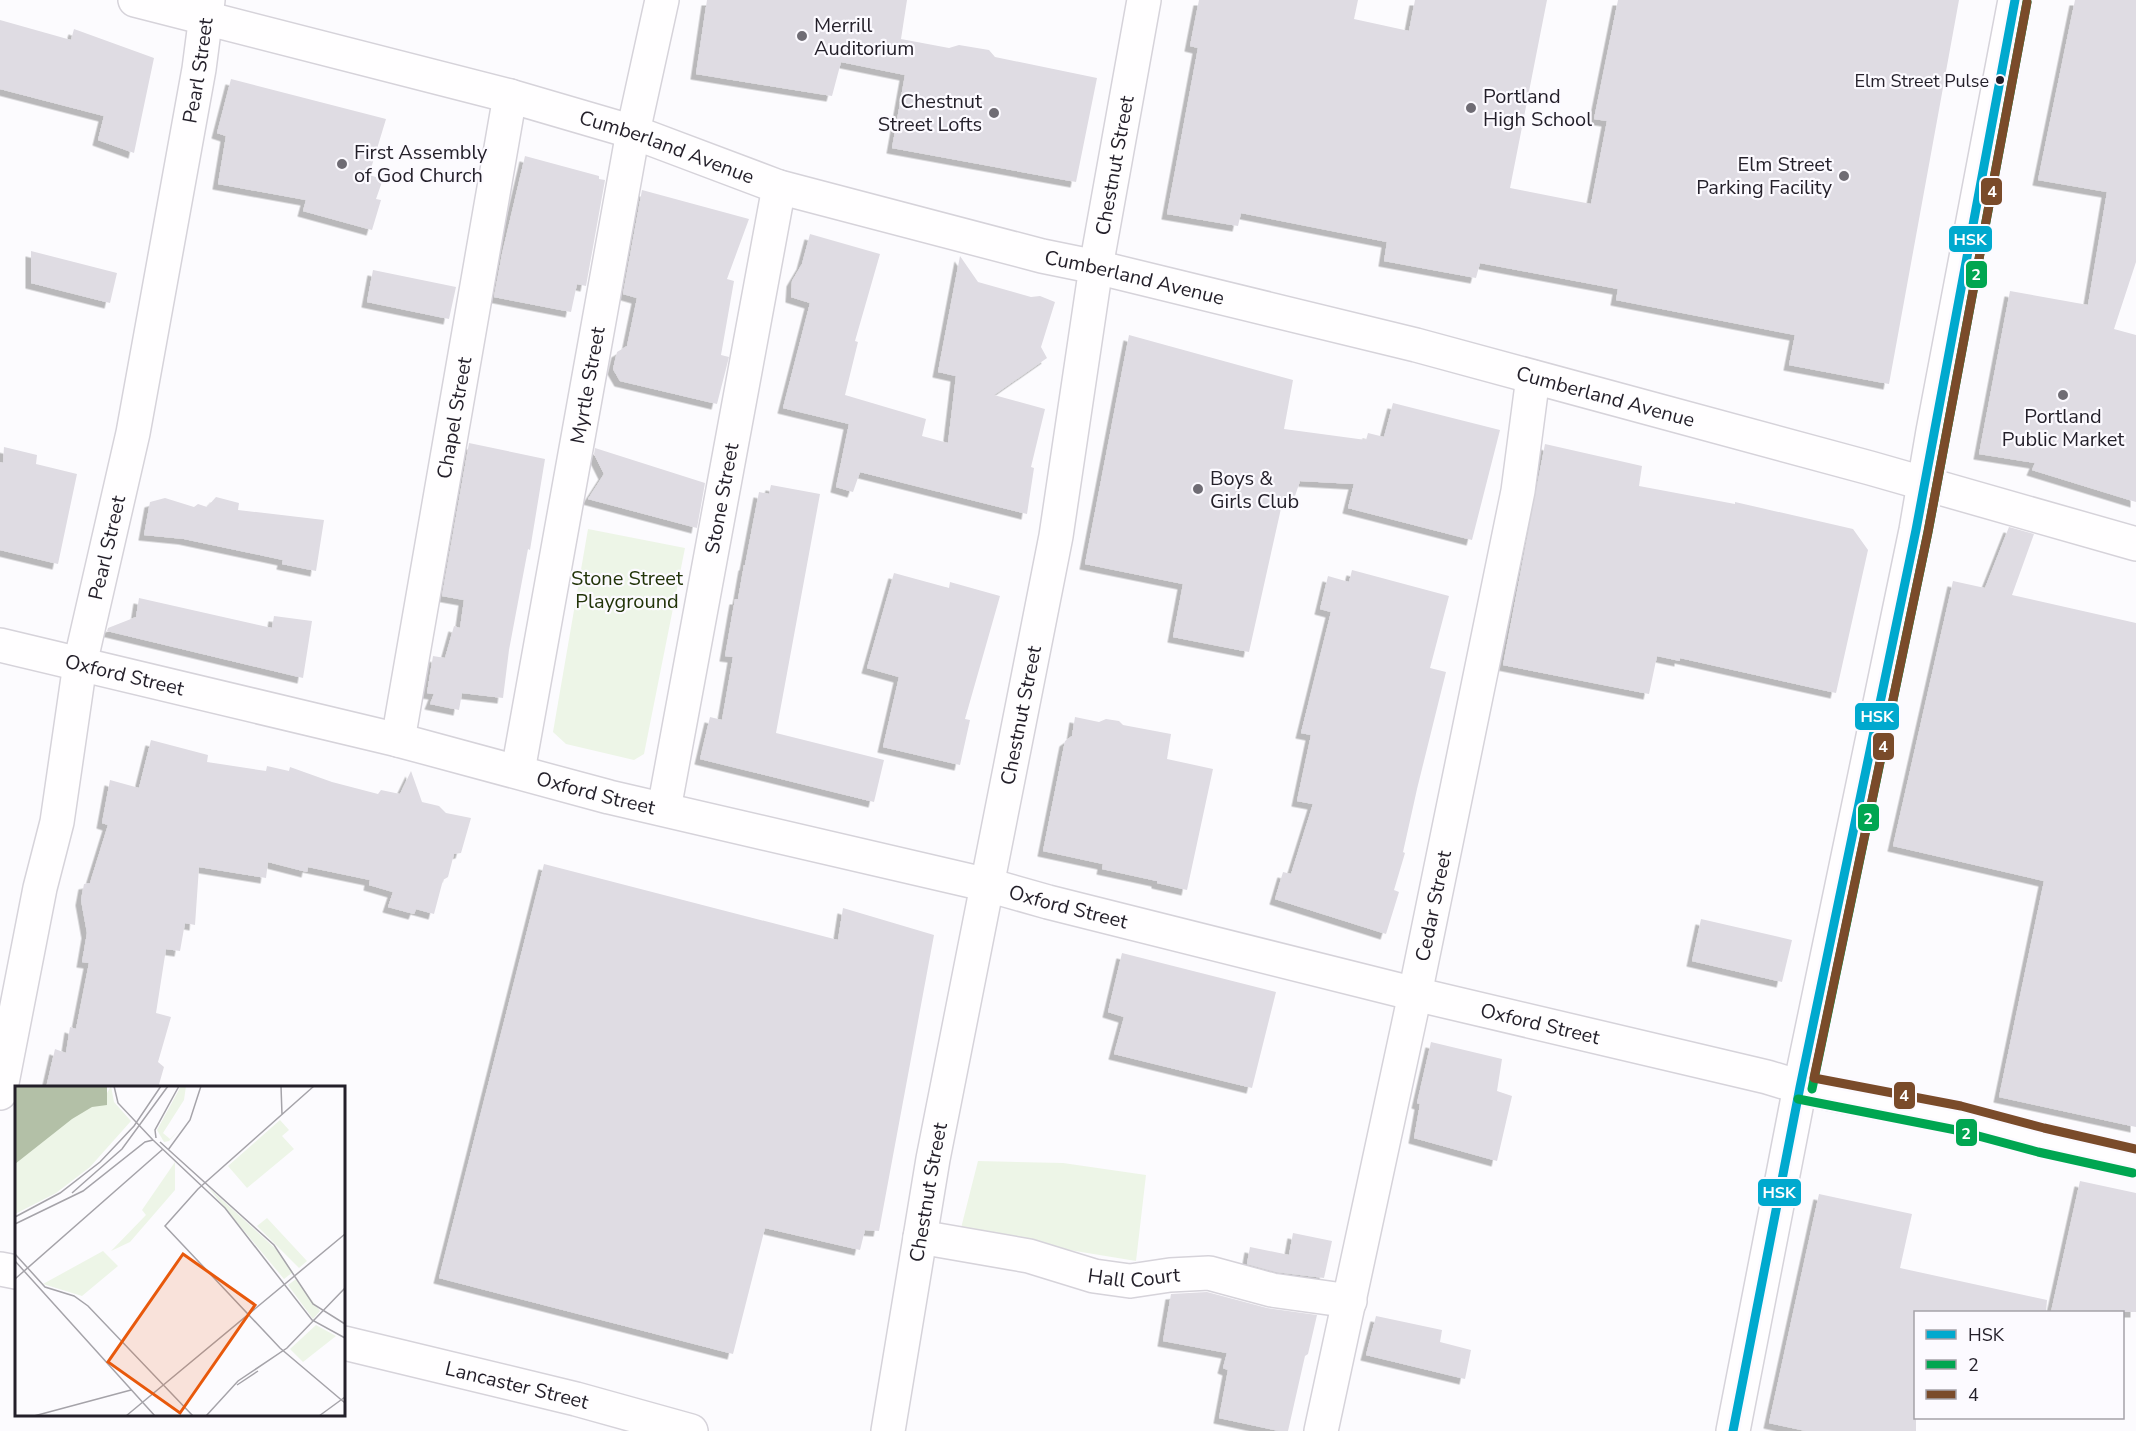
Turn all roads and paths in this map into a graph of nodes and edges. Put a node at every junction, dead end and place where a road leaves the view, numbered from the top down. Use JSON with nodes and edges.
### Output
{"nodes":[{"id":1,"x":135,"y":0,"type":"edge"},
{"id":2,"x":662,"y":0,"type":"edge"},
{"id":3,"x":1144,"y":0,"type":"edge"},
{"id":4,"x":2015,"y":0,"type":"edge"},
{"id":5,"x":207,"y":10,"type":"edge"},
{"id":6,"x":510,"y":96,"type":"junction"},
{"id":7,"x":633,"y":132,"type":"junction"},
{"id":8,"x":778,"y":187,"type":"junction"},
{"id":9,"x":1096,"y":267,"type":"junction"},
{"id":10,"x":1533,"y":377,"type":"junction"},
{"id":11,"x":1924,"y":484,"type":"junction"},
{"id":12,"x":2136,"y":543,"type":"edge"},
{"id":13,"x":0,"y":645,"type":"edge"},
{"id":14,"x":80,"y":664,"type":"junction"},
{"id":15,"x":398,"y":740,"type":"junction"},
{"id":16,"x":518,"y":771,"type":"junction"},
{"id":17,"x":664,"y":809,"type":"junction"},
{"id":18,"x":988,"y":885,"type":"junction"},
{"id":19,"x":1415,"y":994,"type":"junction"},
{"id":20,"x":1800,"y":1087,"type":"junction"},
{"id":21,"x":0,"y":1093,"type":"edge"},
{"id":22,"x":2136,"y":1161,"type":"edge"},
{"id":23,"x":920,"y":1237,"type":"junction"},
{"id":24,"x":0,"y":1269,"type":"edge"},
{"id":25,"x":15,"y":1272,"type":"edge"},
{"id":26,"x":1350,"y":1301,"type":"junction"},
{"id":27,"x":345,"y":1343,"type":"edge"},
{"id":28,"x":691,"y":1431,"type":"edge"},
{"id":29,"x":888,"y":1431,"type":"edge"},
{"id":30,"x":1321,"y":1431,"type":"edge"},
{"id":31,"x":1733,"y":1431,"type":"edge"}],
"edges":[{"from":1,"to":5,"type":"street","name":"Cumberland Avenue"},
{"from":2,"to":7,"type":"street","name":"Myrtle Street"},
{"from":3,"to":9,"type":"street","name":"Chestnut Street"},
{"from":4,"to":11,"type":"street"},
{"from":5,"to":6,"type":"street","name":"Cumberland Avenue"},
{"from":5,"to":14,"type":"street","name":"Pearl Street"},
{"from":6,"to":7,"type":"street","name":"Cumberland Avenue"},
{"from":6,"to":15,"type":"street","name":"Chapel Street"},
{"from":7,"to":8,"type":"street","name":"Cumberland Avenue"},
{"from":7,"to":16,"type":"street","name":"Myrtle Street"},
{"from":8,"to":9,"type":"street","name":"Cumberland Avenue"},
{"from":8,"to":17,"type":"street","name":"Stone Street"},
{"from":9,"to":10,"type":"street","name":"Cumberland Avenue"},
{"from":9,"to":18,"type":"street","name":"Chestnut Street"},
{"from":10,"to":11,"type":"street","name":"Cumberland Avenue"},
{"from":10,"to":19,"type":"street","name":"Cedar Street"},
{"from":11,"to":12,"type":"street","name":"Cumberland Avenue"},
{"from":11,"to":20,"type":"street"},
{"from":13,"to":14,"type":"street","name":"Oxford Street"},
{"from":14,"to":15,"type":"street","name":"Oxford Street"},
{"from":14,"to":21,"type":"street","name":"Pearl Street"},
{"from":15,"to":16,"type":"street","name":"Oxford Street"},
{"from":16,"to":17,"type":"street","name":"Oxford Street"},
{"from":17,"to":18,"type":"street","name":"Oxford Street"},
{"from":18,"to":19,"type":"street","name":"Oxford Street"},
{"from":18,"to":23,"type":"street","name":"Chestnut Street"},
{"from":19,"to":20,"type":"street","name":"Oxford Street"},
{"from":19,"to":26,"type":"street","name":"Cedar Street"},
{"from":20,"to":22,"type":"street","name":"Oxford Street"},
{"from":20,"to":31,"type":"street"},
{"from":23,"to":26,"type":"street","name":"Hall Court"},
{"from":23,"to":29,"type":"street","name":"Chestnut Street"},
{"from":24,"to":25,"type":"street"},
{"from":26,"to":30,"type":"street","name":"Cedar Street"},
{"from":27,"to":28,"type":"street","name":"Lancaster Street"}]}
